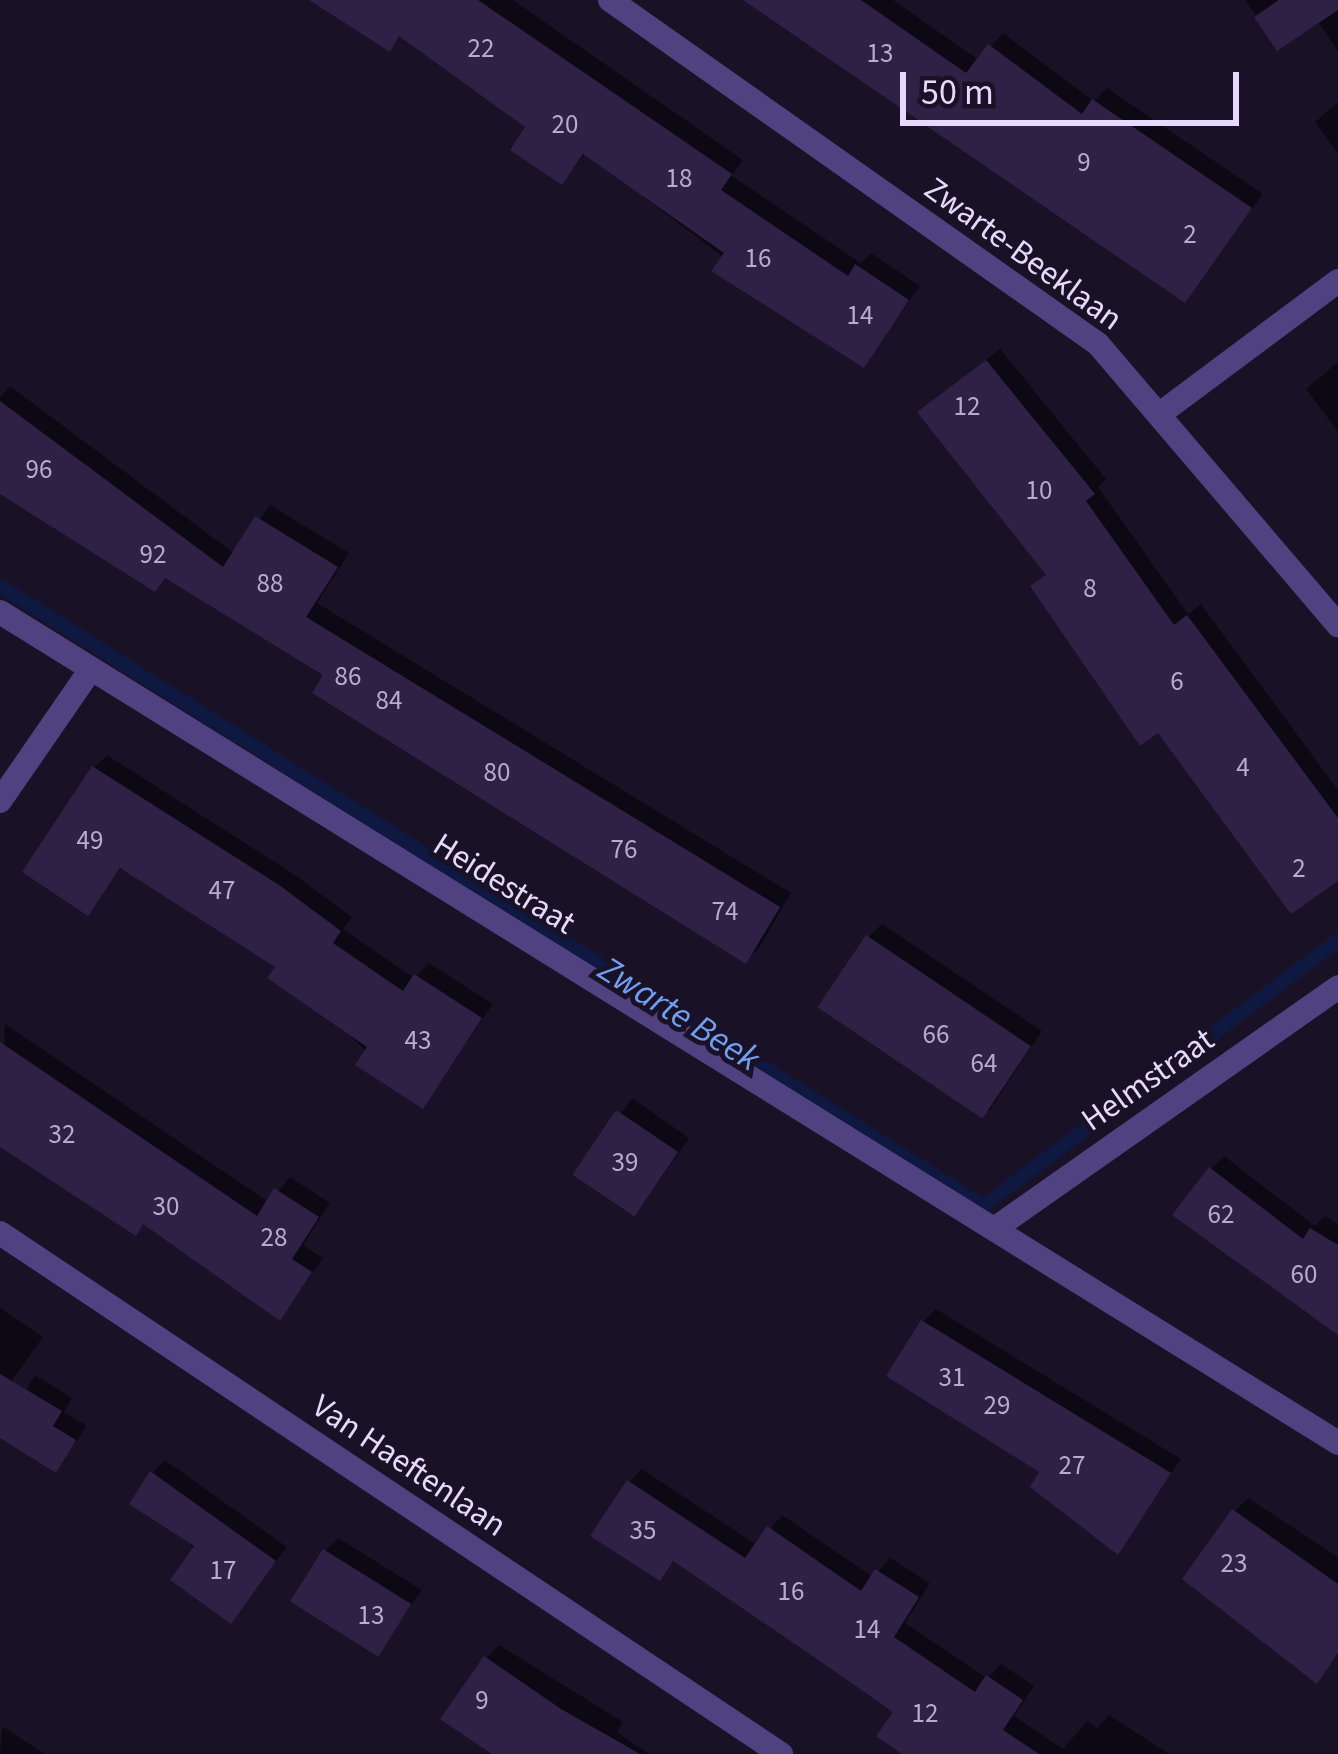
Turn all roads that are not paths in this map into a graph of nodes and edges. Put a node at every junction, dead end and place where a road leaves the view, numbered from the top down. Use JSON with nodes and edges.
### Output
{"nodes":[{"id":1,"x":610,"y":0,"type":"edge"},
{"id":2,"x":1338,"y":281,"type":"edge"},
{"id":3,"x":1160,"y":412,"type":"junction"},
{"id":4,"x":0,"y":612,"type":"edge"},
{"id":5,"x":1338,"y":625,"type":"edge"},
{"id":6,"x":92,"y":669,"type":"junction"},
{"id":7,"x":0,"y":801,"type":"edge"},
{"id":8,"x":1338,"y":987,"type":"edge"},
{"id":9,"x":997,"y":1227,"type":"junction"},
{"id":10,"x":0,"y":1234,"type":"edge"},
{"id":11,"x":1338,"y":1443,"type":"edge"},
{"id":12,"x":781,"y":1754,"type":"edge"}],
"edges":[{"from":1,"to":3,"type":"street","name":"Zwarte-Beeklaan"},
{"from":2,"to":3,"type":"street"},
{"from":3,"to":5,"type":"street","name":"Zwarte-Beeklaan"},
{"from":4,"to":6,"type":"street","name":"Heidestraat"},
{"from":6,"to":7,"type":"street"},
{"from":6,"to":9,"type":"street","name":"Heidestraat"},
{"from":8,"to":9,"type":"street","name":"Helmstraat"},
{"from":9,"to":11,"type":"street","name":"Heidestraat"},
{"from":10,"to":12,"type":"street","name":"Van Haeftenlaan"}]}
